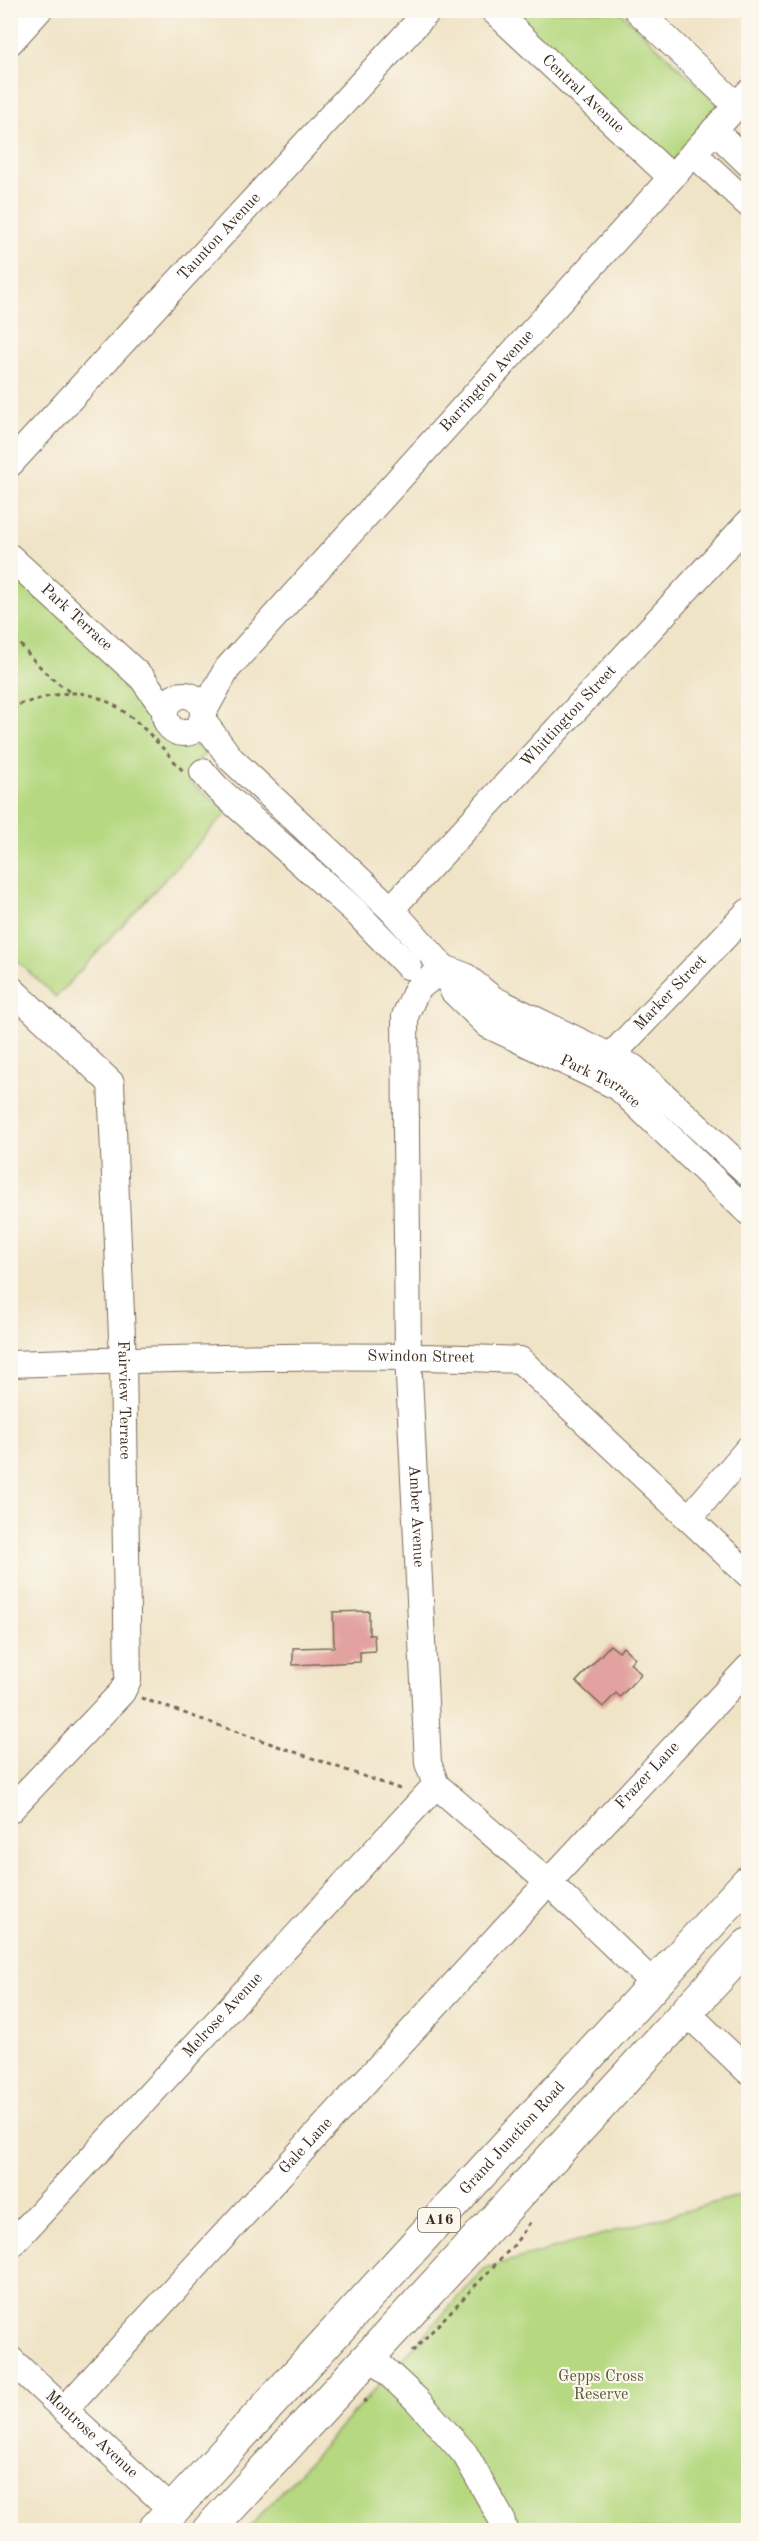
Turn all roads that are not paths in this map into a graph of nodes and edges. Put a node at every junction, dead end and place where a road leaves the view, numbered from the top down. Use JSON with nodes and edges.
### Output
{"nodes":[{"id":1,"x":39,"y":10,"type":"edge"},
{"id":2,"x":429,"y":10,"type":"edge"},
{"id":3,"x":493,"y":10,"type":"edge"},
{"id":4,"x":637,"y":10,"type":"edge"},
{"id":5,"x":10,"y":42,"type":"edge"},
{"id":6,"x":743,"y":99,"type":"edge"},
{"id":7,"x":714,"y":130,"type":"junction"},
{"id":8,"x":693,"y":153,"type":"junction"},
{"id":9,"x":748,"y":163,"type":"edge"},
{"id":10,"x":671,"y":177,"type":"junction"},
{"id":11,"x":748,"y":204,"type":"edge"},
{"id":12,"x":10,"y":465,"type":"edge"},
{"id":13,"x":748,"y":523,"type":"edge"},
{"id":14,"x":10,"y":558,"type":"edge"},
{"id":15,"x":188,"y":711,"type":"junction"},
{"id":16,"x":203,"y":772,"type":"road end"},
{"id":17,"x":312,"y":835,"type":"junction"},
{"id":18,"x":293,"y":855,"type":"junction"},
{"id":19,"x":391,"y":909,"type":"junction"},
{"id":20,"x":748,"y":912,"type":"edge"},
{"id":21,"x":408,"y":966,"type":"dead end"},
{"id":22,"x":444,"y":968,"type":"junction"},
{"id":23,"x":10,"y":988,"type":"edge"},
{"id":24,"x":612,"y":1055,"type":"junction"},
{"id":25,"x":598,"y":1077,"type":"junction"},
{"id":26,"x":748,"y":1173,"type":"edge"},
{"id":27,"x":748,"y":1212,"type":"edge"},
{"id":28,"x":408,"y":1356,"type":"junction"},
{"id":29,"x":123,"y":1360,"type":"junction"},
{"id":30,"x":10,"y":1364,"type":"edge"},
{"id":31,"x":748,"y":1449,"type":"edge"},
{"id":32,"x":689,"y":1518,"type":"junction"},
{"id":33,"x":748,"y":1574,"type":"edge"},
{"id":34,"x":748,"y":1668,"type":"edge"},
{"id":35,"x":436,"y":1785,"type":"junction"},
{"id":36,"x":10,"y":1810,"type":"edge"},
{"id":37,"x":548,"y":1882,"type":"junction"},
{"id":38,"x":748,"y":1882,"type":"edge"},
{"id":39,"x":748,"y":1945,"type":"edge"},
{"id":40,"x":654,"y":1984,"type":"junction"},
{"id":41,"x":687,"y":2012,"type":"junction"},
{"id":42,"x":748,"y":2071,"type":"edge"},
{"id":43,"x":10,"y":2246,"type":"edge"},
{"id":44,"x":370,"y":2356,"type":"junction"},
{"id":45,"x":10,"y":2359,"type":"edge"},
{"id":46,"x":64,"y":2410,"type":"junction"},
{"id":47,"x":229,"y":2448,"type":"junction"},
{"id":48,"x":163,"y":2520,"type":"edge"},
{"id":49,"x":209,"y":2530,"type":"edge"},
{"id":50,"x":504,"y":2530,"type":"edge"}],
"edges":[{"from":1,"to":5,"type":"street"},
{"from":2,"to":12,"type":"street","name":"Taunton Avenue"},
{"from":3,"to":10,"type":"street","name":"Central Avenue"},
{"from":4,"to":6,"type":"street"},
{"from":6,"to":7,"type":"street","name":"Barrington Avenue"},
{"from":7,"to":8,"type":"street","name":"Barrington Avenue"},
{"from":7,"to":9,"type":"street"},
{"from":8,"to":10,"type":"street","name":"Barrington Avenue"},
{"from":8,"to":11,"type":"street"},
{"from":10,"to":15,"type":"street","name":"Barrington Avenue"},
{"from":13,"to":19,"type":"street","name":"Whittington Street"},
{"from":14,"to":15,"type":"street","name":"Park Terrace"},
{"from":15,"to":17,"type":"street","name":"Park Terrace"},
{"from":16,"to":18,"type":"street"},
{"from":17,"to":18,"type":"street"},
{"from":17,"to":19,"type":"street","name":"Park Terrace"},
{"from":18,"to":21,"type":"street"},
{"from":19,"to":22,"type":"street","name":"Park Terrace"},
{"from":20,"to":24,"type":"street","name":"Marker Street"},
{"from":22,"to":24,"type":"street","name":"Park Terrace"},
{"from":22,"to":25,"type":"street","name":"Park Terrace"},
{"from":22,"to":28,"type":"street","name":"Amber Avenue"},
{"from":23,"to":29,"type":"street","name":"Fairview Terrace"},
{"from":24,"to":25,"type":"street","name":"Marker Street"},
{"from":24,"to":26,"type":"street","name":"Park Terrace"},
{"from":25,"to":27,"type":"street","name":"Park Terrace"},
{"from":28,"to":29,"type":"street","name":"Swindon Street"},
{"from":28,"to":32,"type":"street","name":"Swindon Street"},
{"from":28,"to":35,"type":"street","name":"Amber Avenue"},
{"from":29,"to":30,"type":"street","name":"Swindon Street"},
{"from":29,"to":36,"type":"street","name":"Fairview Terrace"},
{"from":31,"to":32,"type":"street"},
{"from":32,"to":33,"type":"street","name":"Swindon Street"},
{"from":34,"to":37,"type":"street","name":"Frazer Lane"},
{"from":35,"to":37,"type":"street"},
{"from":35,"to":43,"type":"street","name":"Melrose Avenue"},
{"from":37,"to":40,"type":"street"},
{"from":37,"to":46,"type":"street","name":"Gale Lane"},
{"from":38,"to":40,"type":"highway","name":"Grand Junction Road","number":"A16"},
{"from":39,"to":41,"type":"highway","number":"A16"},
{"from":40,"to":47,"type":"highway","name":"Grand Junction Road","number":"A16"},
{"from":41,"to":42,"type":"street"},
{"from":41,"to":44,"type":"highway","number":"A16"},
{"from":44,"to":47,"type":"highway","name":"Grand Junction Road"},
{"from":44,"to":49,"type":"highway","number":"A16"},
{"from":44,"to":50,"type":"street"},
{"from":45,"to":46,"type":"street","name":"Montrose Avenue"},
{"from":46,"to":48,"type":"street","name":"Montrose Avenue"},
{"from":47,"to":48,"type":"highway","name":"Grand Junction Road","number":"A16"}]}
